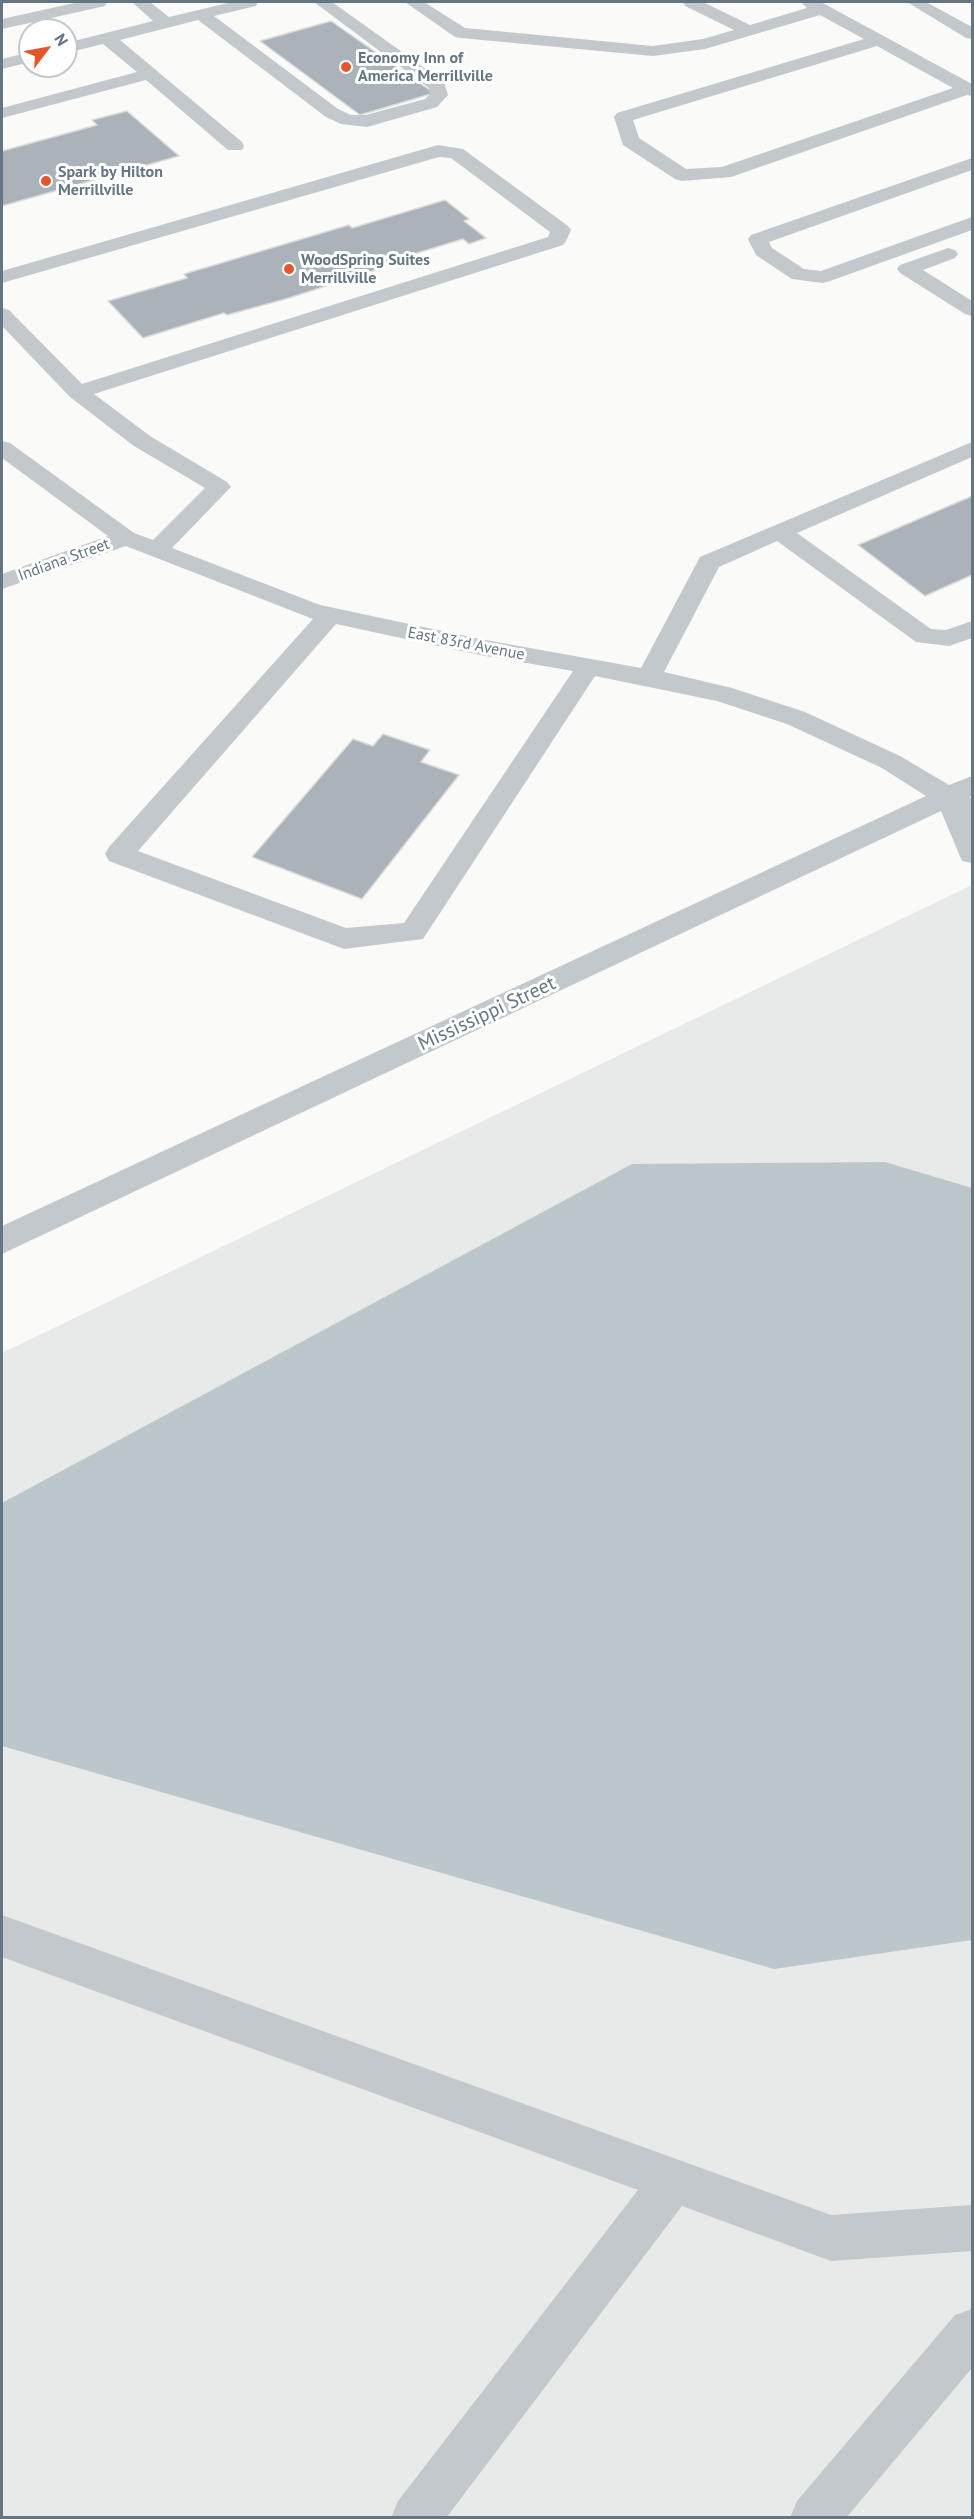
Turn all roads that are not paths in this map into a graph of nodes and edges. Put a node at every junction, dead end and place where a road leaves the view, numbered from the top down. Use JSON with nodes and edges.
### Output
{"nodes":[{"id":1,"x":99,"y":2,"type":"edge"},
{"id":2,"x":140,"y":2,"type":"edge"},
{"id":3,"x":250,"y":2,"type":"edge"},
{"id":4,"x":322,"y":2,"type":"edge"},
{"id":5,"x":418,"y":2,"type":"edge"},
{"id":6,"x":691,"y":2,"type":"edge"},
{"id":7,"x":915,"y":2,"type":"edge"},
{"id":8,"x":814,"y":4,"type":"edge"},
{"id":9,"x":201,"y":14,"type":"junction"},
{"id":10,"x":166,"y":23,"type":"junction"},
{"id":11,"x":2,"y":24,"type":"edge"},
{"id":12,"x":748,"y":31,"type":"junction"},
{"id":13,"x":972,"y":34,"type":"edge"},
{"id":14,"x":107,"y":38,"type":"junction"},
{"id":15,"x":879,"y":40,"type":"junction"},
{"id":16,"x":78,"y":45,"type":"edge"},
{"id":17,"x":950,"y":59,"type":"dead end"},
{"id":18,"x":18,"y":60,"type":"edge"},
{"id":19,"x":2,"y":64,"type":"edge"},
{"id":20,"x":927,"y":66,"type":"junction"},
{"id":21,"x":150,"y":74,"type":"junction"},
{"id":22,"x":970,"y":90,"type":"edge"},
{"id":23,"x":2,"y":113,"type":"edge"},
{"id":24,"x":235,"y":146,"type":"dead end"},
{"id":25,"x":972,"y":164,"type":"edge"},
{"id":26,"x":972,"y":223,"type":"edge"},
{"id":27,"x":962,"y":248,"type":"dead end"},
{"id":28,"x":2,"y":277,"type":"edge"},
{"id":29,"x":972,"y":310,"type":"edge"},
{"id":30,"x":2,"y":314,"type":"edge"},
{"id":31,"x":78,"y":392,"type":"junction"},
{"id":32,"x":2,"y":448,"type":"edge"},
{"id":33,"x":972,"y":449,"type":"edge"},
{"id":34,"x":780,"y":532,"type":"junction"},
{"id":35,"x":126,"y":538,"type":"junction"},
{"id":36,"x":156,"y":550,"type":"junction"},
{"id":37,"x":2,"y":582,"type":"edge"},
{"id":38,"x":330,"y":615,"type":"junction"},
{"id":39,"x":972,"y":629,"type":"edge"},
{"id":40,"x":589,"y":666,"type":"junction"},
{"id":41,"x":649,"y":677,"type":"junction"},
{"id":42,"x":960,"y":791,"type":"edge"},
{"id":43,"x":972,"y":811,"type":"edge"},
{"id":44,"x":972,"y":854,"type":"edge"},
{"id":45,"x":2,"y":1241,"type":"edge"},
{"id":46,"x":2,"y":1936,"type":"edge"},
{"id":47,"x":674,"y":2180,"type":"junction"},
{"id":48,"x":972,"y":2228,"type":"edge"},
{"id":49,"x":972,"y":2332,"type":"edge"},
{"id":50,"x":416,"y":2517,"type":"edge"},
{"id":51,"x":814,"y":2517,"type":"edge"}],
"edges":[{"from":1,"to":11,"type":"street"},
{"from":2,"to":10,"type":"street"},
{"from":3,"to":9,"type":"street"},
{"from":4,"to":9,"type":"street"},
{"from":5,"to":12,"type":"street"},
{"from":6,"to":12,"type":"street"},
{"from":7,"to":13,"type":"street"},
{"from":8,"to":12,"type":"street"},
{"from":8,"to":15,"type":"street"},
{"from":9,"to":10,"type":"street"},
{"from":10,"to":14,"type":"street"},
{"from":14,"to":16,"type":"street"},
{"from":14,"to":21,"type":"street"},
{"from":15,"to":20,"type":"street"},
{"from":15,"to":22,"type":"street"},
{"from":17,"to":20,"type":"street"},
{"from":18,"to":19,"type":"street"},
{"from":20,"to":22,"type":"street"},
{"from":21,"to":23,"type":"street"},
{"from":21,"to":24,"type":"street"},
{"from":25,"to":26,"type":"street"},
{"from":27,"to":29,"type":"street"},
{"from":28,"to":31,"type":"street"},
{"from":30,"to":31,"type":"street"},
{"from":31,"to":36,"type":"street"},
{"from":32,"to":35,"type":"street","name":"East 83rd Avenue"},
{"from":33,"to":34,"type":"street"},
{"from":34,"to":39,"type":"street"},
{"from":34,"to":41,"type":"street"},
{"from":35,"to":36,"type":"street","name":"East 83rd Avenue"},
{"from":35,"to":37,"type":"street","name":"Indiana Street"},
{"from":36,"to":38,"type":"street","name":"East 83rd Avenue"},
{"from":38,"to":40,"type":"street","name":"East 83rd Avenue"},
{"from":38,"to":40,"type":"street"},
{"from":40,"to":41,"type":"street","name":"East 83rd Avenue"},
{"from":41,"to":42,"type":"street","name":"East 83rd Avenue"},
{"from":42,"to":43,"type":"street","name":"East 83rd Avenue"},
{"from":42,"to":44,"type":"street"},
{"from":42,"to":45,"type":"street","name":"Mississippi Street"},
{"from":46,"to":47,"type":"street"},
{"from":47,"to":48,"type":"street"},
{"from":47,"to":50,"type":"street"},
{"from":49,"to":51,"type":"street"}]}
